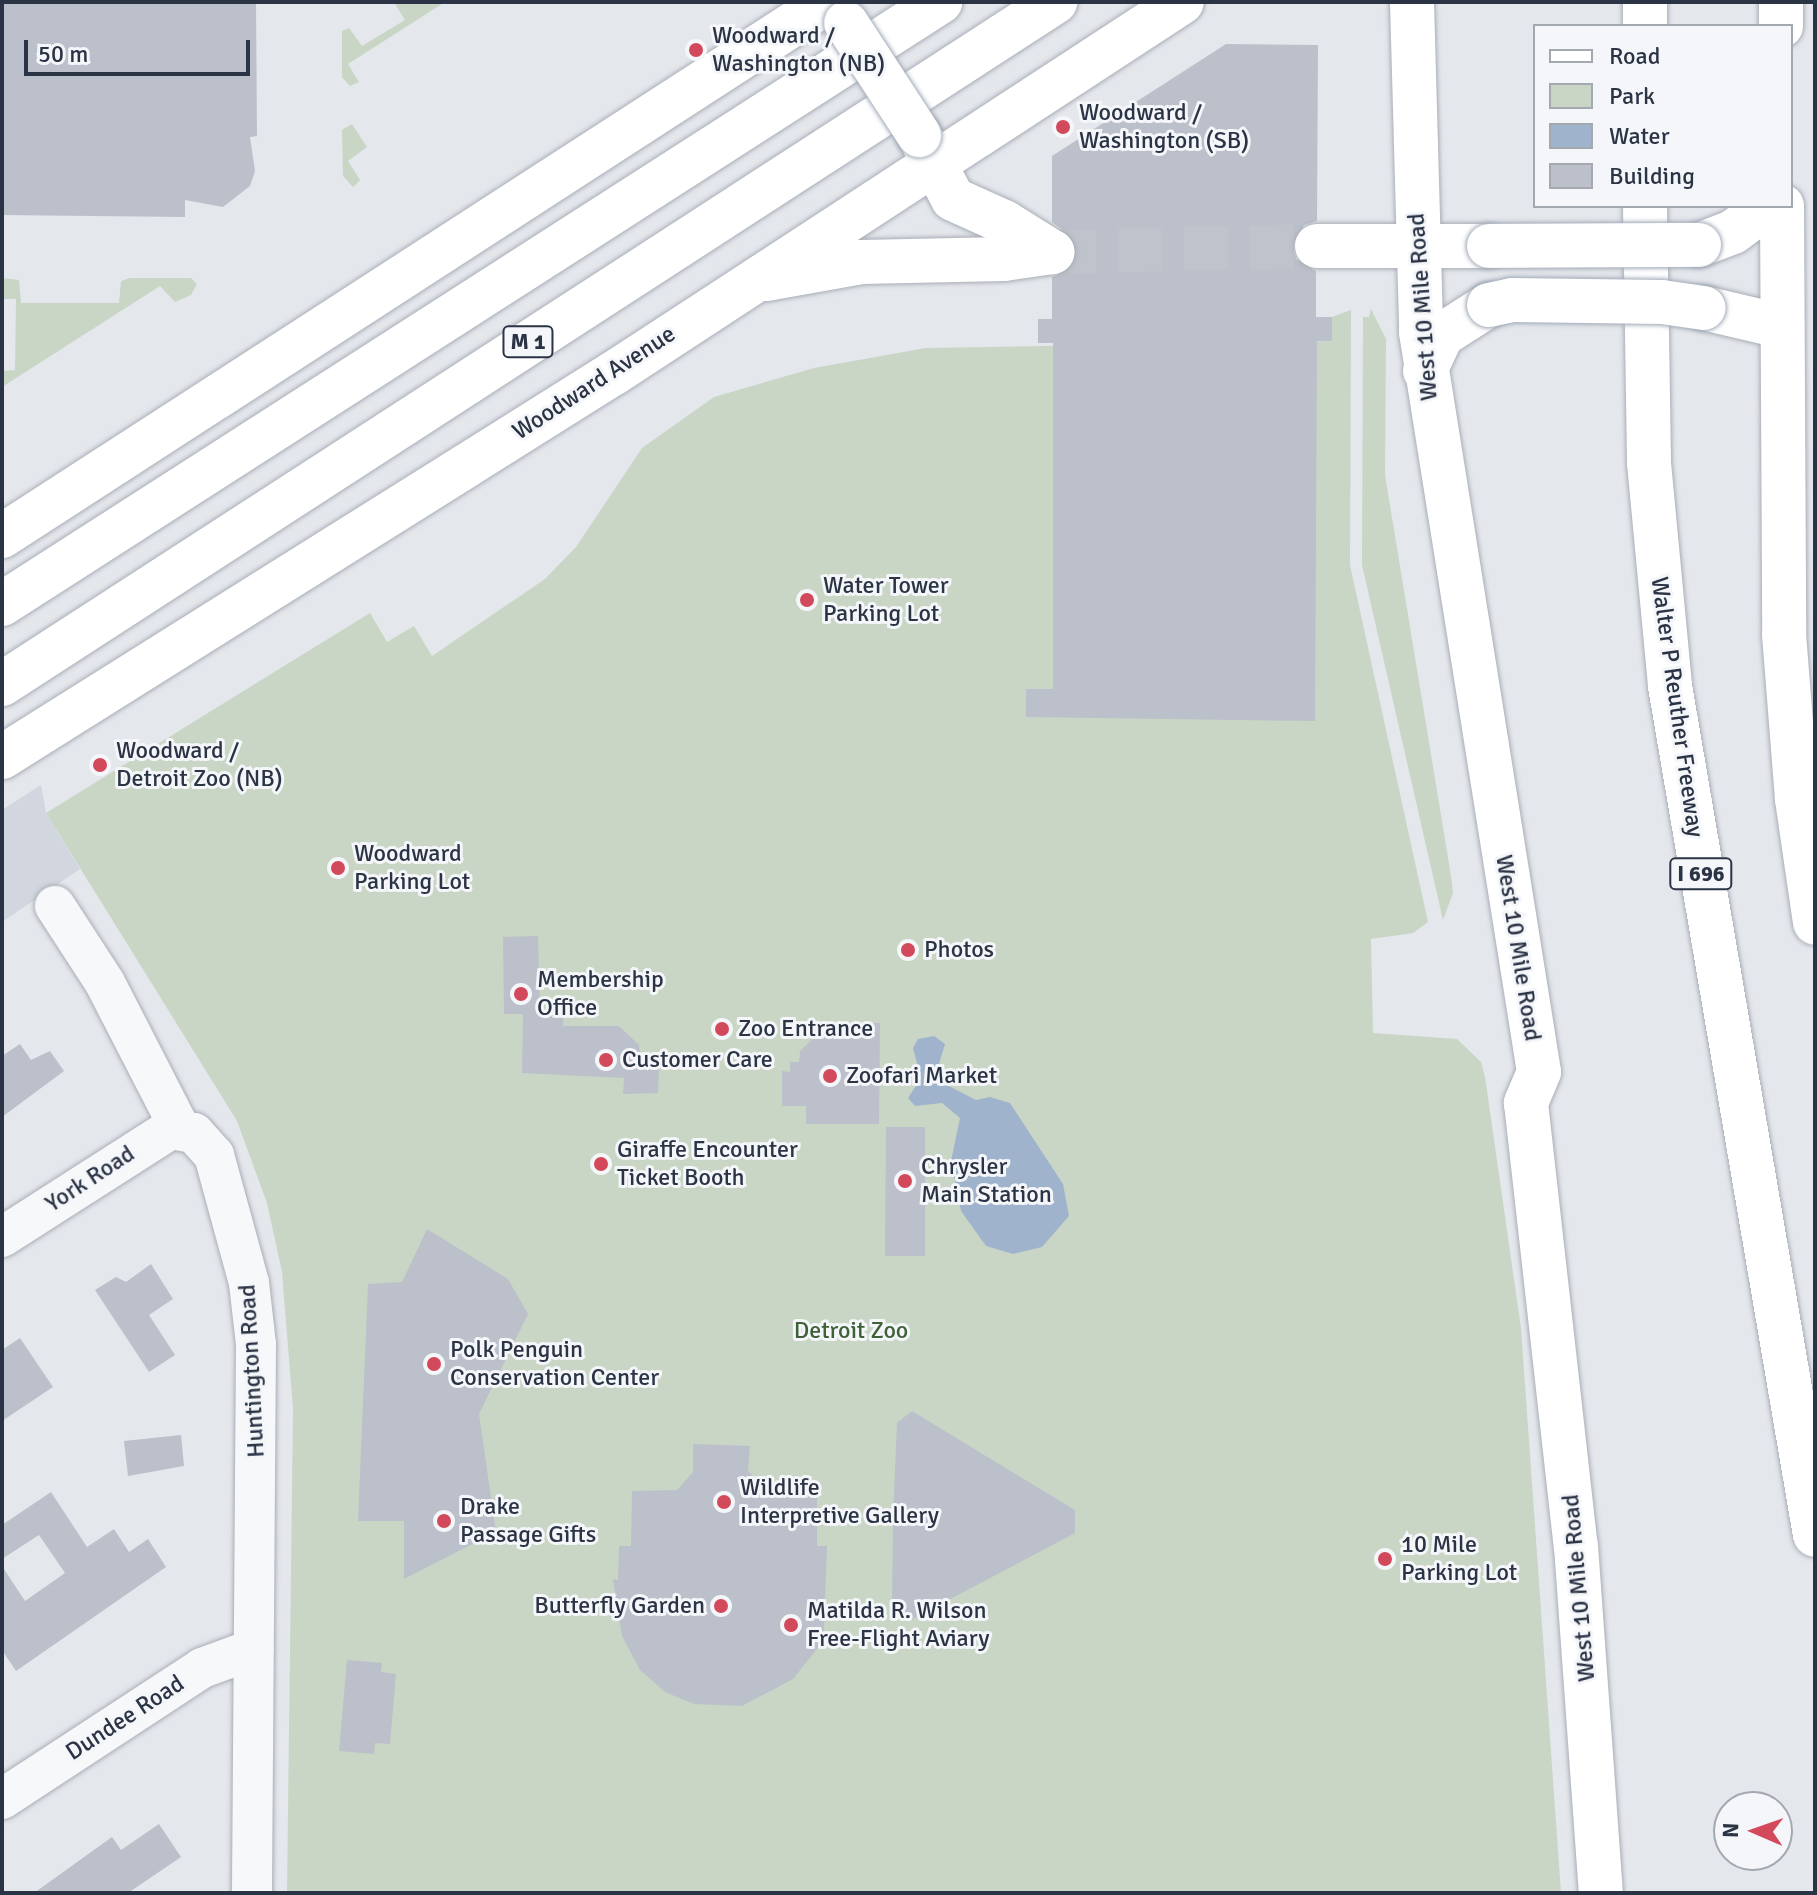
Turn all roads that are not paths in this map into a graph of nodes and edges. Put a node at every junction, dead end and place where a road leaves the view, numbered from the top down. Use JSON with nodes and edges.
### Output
{"nodes":[{"id":1,"x":940,"y":2,"type":"edge"},
{"id":2,"x":1055,"y":2,"type":"edge"},
{"id":3,"x":1182,"y":2,"type":"edge"},
{"id":4,"x":1412,"y":2,"type":"edge"},
{"id":5,"x":1645,"y":2,"type":"edge"},
{"id":6,"x":1781,"y":2,"type":"edge"},
{"id":7,"x":836,"y":9,"type":"edge"},
{"id":8,"x":1645,"y":24,"type":"edge"},
{"id":9,"x":1781,"y":24,"type":"edge"},
{"id":10,"x":926,"y":148,"type":"junction"},
{"id":11,"x":1645,"y":208,"type":"edge"},
{"id":12,"x":1765,"y":208,"type":"edge"},
{"id":13,"x":1782,"y":208,"type":"edge"},
{"id":14,"x":1317,"y":246,"type":"tunnel mouth"},
{"id":15,"x":1417,"y":246,"type":"junction"},
{"id":16,"x":748,"y":282,"type":"junction"},
{"id":17,"x":1780,"y":326,"type":"junction"},
{"id":18,"x":1425,"y":371,"type":"junction"},
{"id":19,"x":2,"y":536,"type":"edge"},
{"id":20,"x":2,"y":604,"type":"edge"},
{"id":21,"x":2,"y":684,"type":"edge"},
{"id":22,"x":2,"y":757,"type":"edge"},
{"id":23,"x":55,"y":906,"type":"dead end"},
{"id":24,"x":1815,"y":923,"type":"edge"},
{"id":25,"x":180,"y":1129,"type":"junction"},
{"id":26,"x":2,"y":1237,"type":"edge"},
{"id":27,"x":1815,"y":1535,"type":"edge"},
{"id":28,"x":254,"y":1649,"type":"junction"},
{"id":29,"x":2,"y":1799,"type":"edge"},
{"id":30,"x":252,"y":1893,"type":"edge"},
{"id":31,"x":1601,"y":1893,"type":"edge"}],
"edges":[{"from":1,"to":20,"type":"main road","number":"M 1"},
{"from":2,"to":21,"type":"main road","number":"M 1"},
{"from":3,"to":10,"type":"main road","name":"Woodward Avenue"},
{"from":4,"to":15,"type":"main road","name":"West 10 Mile Road"},
{"from":5,"to":8,"type":"main road"},
{"from":6,"to":9,"type":"main road"},
{"from":7,"to":10,"type":"main road","bridge":true},
{"from":7,"to":19,"type":"main road"},
{"from":10,"to":16,"type":"main road","name":"Woodward Avenue"},
{"from":10,"to":16,"type":"main road"},
{"from":11,"to":27,"type":"main road","name":"Walter P Reuther Freeway","number":"I 696"},
{"from":12,"to":15,"type":"main road","bridge":true},
{"from":13,"to":17,"type":"main road"},
{"from":14,"to":15,"type":"main road"},
{"from":15,"to":18,"type":"main road","name":"West 10 Mile Road"},
{"from":16,"to":22,"type":"main road","name":"Woodward Avenue"},
{"from":17,"to":18,"type":"main road","bridge":true},
{"from":17,"to":24,"type":"main road"},
{"from":18,"to":31,"type":"main road","name":"West 10 Mile Road"},
{"from":23,"to":25,"type":"street","name":"Huntington Road"},
{"from":25,"to":26,"type":"street","name":"York Road"},
{"from":25,"to":28,"type":"street","name":"Huntington Road"},
{"from":28,"to":29,"type":"street","name":"Dundee Road"},
{"from":28,"to":30,"type":"street","name":"Huntington Road"}]}
